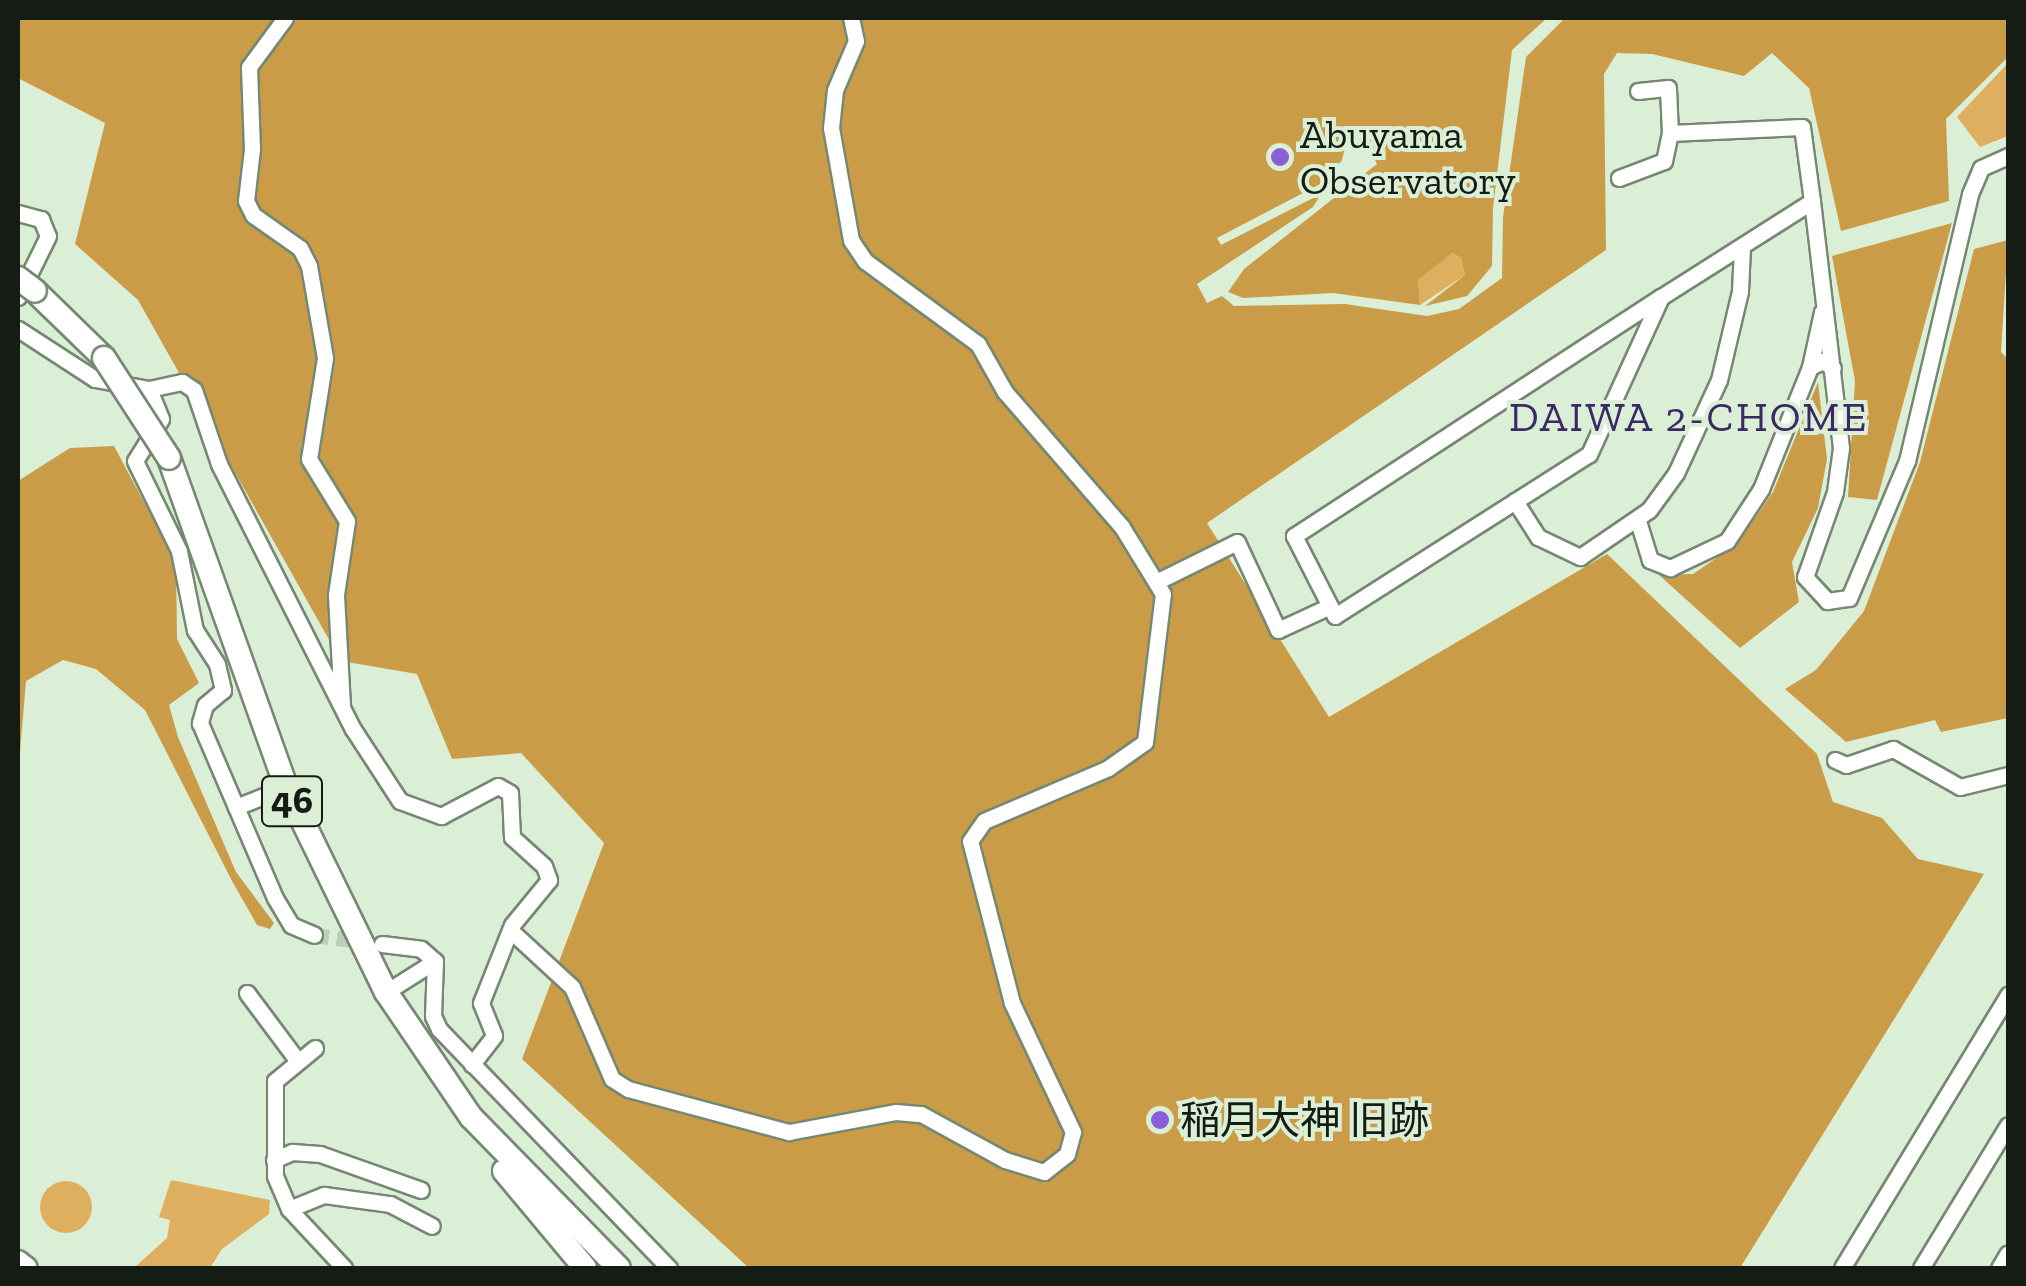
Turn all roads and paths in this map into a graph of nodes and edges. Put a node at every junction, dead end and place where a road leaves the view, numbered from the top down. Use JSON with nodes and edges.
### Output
{"nodes":[{"id":1,"x":285,"y":18,"type":"edge"},
{"id":2,"x":851,"y":18,"type":"edge"},
{"id":3,"x":1638,"y":91,"type":"dead end"},
{"id":4,"x":1670,"y":133,"type":"junction"},
{"id":5,"x":2008,"y":156,"type":"edge"},
{"id":6,"x":1619,"y":178,"type":"dead end"},
{"id":7,"x":1812,"y":200,"type":"junction"},
{"id":8,"x":18,"y":213,"type":"edge"},
{"id":9,"x":1742,"y":248,"type":"junction"},
{"id":10,"x":1825,"y":280,"type":"junction"},
{"id":11,"x":23,"y":289,"type":"edge"},
{"id":12,"x":1661,"y":297,"type":"junction"},
{"id":13,"x":18,"y":329,"type":"edge"},
{"id":14,"x":1810,"y":367,"type":"junction"},
{"id":15,"x":1833,"y":368,"type":"junction"},
{"id":16,"x":149,"y":389,"type":"junction"},
{"id":17,"x":1515,"y":502,"type":"junction"},
{"id":18,"x":1638,"y":520,"type":"junction"},
{"id":19,"x":1158,"y":582,"type":"junction"},
{"id":20,"x":1330,"y":606,"type":"junction"},
{"id":21,"x":342,"y":706,"type":"junction"},
{"id":22,"x":1835,"y":760,"type":"dead end"},
{"id":23,"x":2008,"y":775,"type":"edge"},
{"id":24,"x":286,"y":787,"type":"junction"},
{"id":25,"x":236,"y":807,"type":"junction"},
{"id":26,"x":510,"y":930,"type":"junction"},
{"id":27,"x":314,"y":935,"type":"tunnel mouth"},
{"id":28,"x":382,"y":944,"type":"tunnel mouth"},
{"id":29,"x":435,"y":961,"type":"junction"},
{"id":30,"x":386,"y":992,"type":"junction"},
{"id":31,"x":246,"y":993,"type":"dead end"},
{"id":32,"x":2008,"y":995,"type":"edge"},
{"id":33,"x":315,"y":1048,"type":"dead end"},
{"id":34,"x":298,"y":1060,"type":"junction"},
{"id":35,"x":472,"y":1064,"type":"junction"},
{"id":36,"x":471,"y":1117,"type":"junction"},
{"id":37,"x":2008,"y":1126,"type":"edge"},
{"id":38,"x":274,"y":1160,"type":"junction"},
{"id":39,"x":421,"y":1190,"type":"dead end"},
{"id":40,"x":289,"y":1209,"type":"junction"},
{"id":41,"x":432,"y":1226,"type":"dead end"},
{"id":42,"x":2008,"y":1254,"type":"edge"},
{"id":43,"x":18,"y":1262,"type":"edge"},
{"id":44,"x":27,"y":1268,"type":"edge"},
{"id":45,"x":344,"y":1268,"type":"edge"},
{"id":46,"x":585,"y":1268,"type":"edge"},
{"id":47,"x":619,"y":1268,"type":"edge"},
{"id":48,"x":669,"y":1268,"type":"edge"},
{"id":49,"x":1842,"y":1268,"type":"edge"},
{"id":50,"x":1921,"y":1268,"type":"edge"},
{"id":51,"x":1999,"y":1268,"type":"edge"}],
"edges":[{"from":1,"to":21,"type":"street"},
{"from":2,"to":19,"type":"street"},
{"from":3,"to":4,"type":"street"},
{"from":4,"to":6,"type":"street"},
{"from":4,"to":7,"type":"street"},
{"from":5,"to":15,"type":"street"},
{"from":7,"to":9,"type":"street"},
{"from":7,"to":10,"type":"street"},
{"from":8,"to":11,"type":"street"},
{"from":9,"to":12,"type":"street"},
{"from":9,"to":18,"type":"street"},
{"from":10,"to":14,"type":"street"},
{"from":10,"to":15,"type":"street"},
{"from":11,"to":24,"type":"main road","number":"46","bridge":true},
{"from":12,"to":17,"type":"street"},
{"from":12,"to":20,"type":"street"},
{"from":13,"to":16,"type":"street"},
{"from":14,"to":15,"type":"street"},
{"from":14,"to":18,"type":"street"},
{"from":16,"to":21,"type":"street"},
{"from":16,"to":25,"type":"street"},
{"from":17,"to":18,"type":"street"},
{"from":17,"to":20,"type":"street"},
{"from":19,"to":20,"type":"street"},
{"from":19,"to":26,"type":"street"},
{"from":21,"to":26,"type":"street"},
{"from":22,"to":23,"type":"street"},
{"from":24,"to":25,"type":"street"},
{"from":24,"to":30,"type":"main road","number":"46"},
{"from":25,"to":27,"type":"street"},
{"from":26,"to":35,"type":"street"},
{"from":28,"to":29,"type":"street"},
{"from":29,"to":30,"type":"street"},
{"from":29,"to":35,"type":"street"},
{"from":30,"to":36,"type":"main road","number":"46"},
{"from":31,"to":34,"type":"street"},
{"from":32,"to":49,"type":"street"},
{"from":33,"to":34,"type":"street"},
{"from":34,"to":38,"type":"street"},
{"from":35,"to":48,"type":"street"},
{"from":36,"to":46,"type":"main road","number":"46"},
{"from":36,"to":47,"type":"main road","number":"46"},
{"from":37,"to":50,"type":"street"},
{"from":38,"to":39,"type":"street"},
{"from":38,"to":40,"type":"street"},
{"from":40,"to":41,"type":"street"},
{"from":40,"to":45,"type":"street"},
{"from":42,"to":51,"type":"street"},
{"from":43,"to":44,"type":"street"}]}
